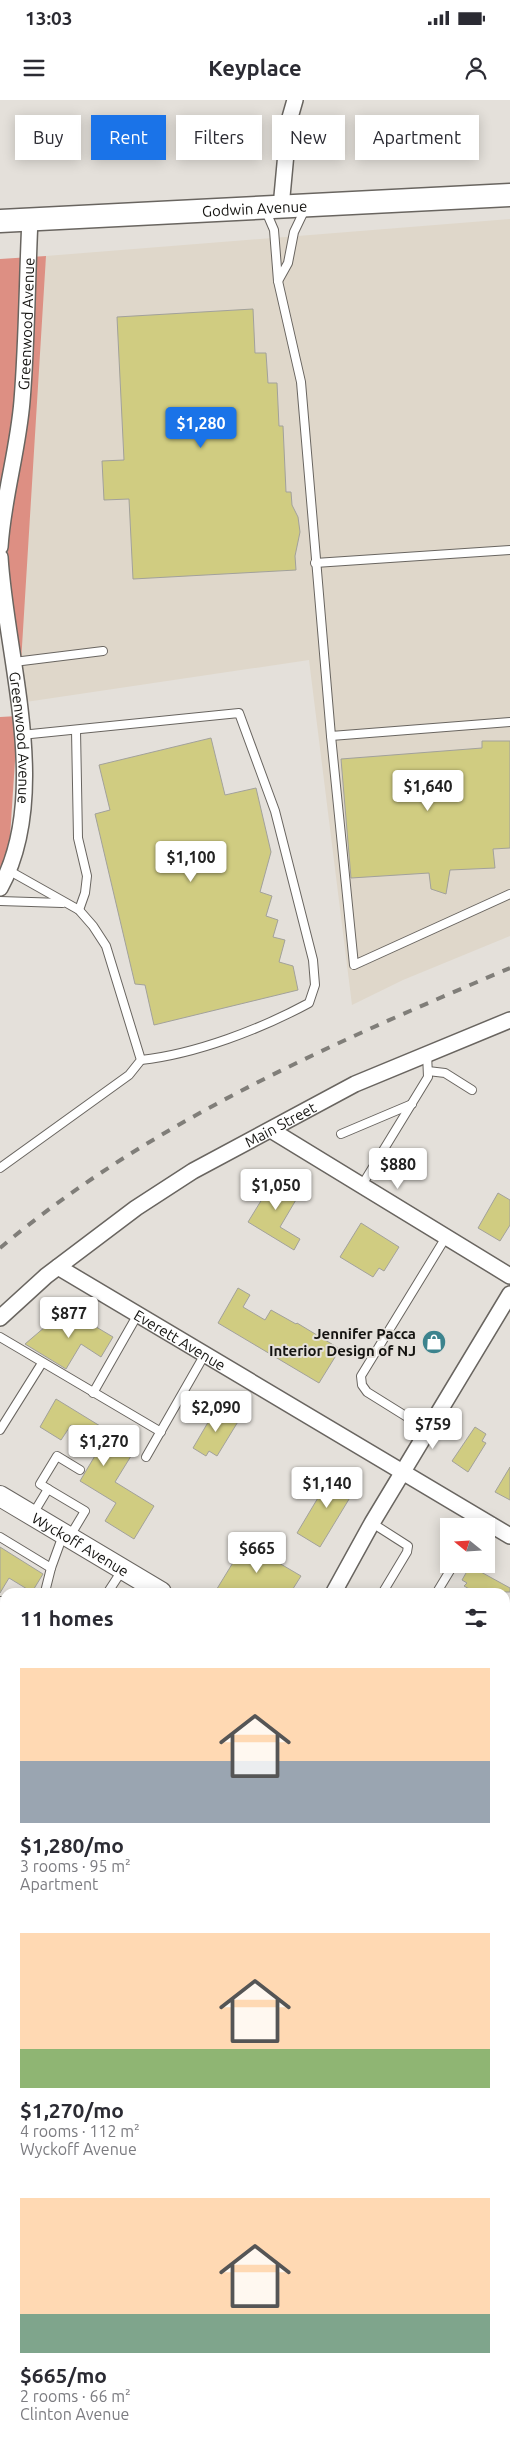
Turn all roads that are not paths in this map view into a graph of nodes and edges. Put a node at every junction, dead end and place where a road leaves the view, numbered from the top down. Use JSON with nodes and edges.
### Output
{"nodes":[{"id":1,"x":295,"y":100,"type":"edge"},
{"id":2,"x":510,"y":195,"type":"edge"},
{"id":3,"x":308,"y":206,"type":"junction"},
{"id":4,"x":272,"y":207,"type":"junction"},
{"id":5,"x":30,"y":220,"type":"junction"},
{"id":6,"x":0,"y":221,"type":"edge"},
{"id":7,"x":278,"y":281,"type":"junction"},
{"id":8,"x":0,"y":548,"type":"edge"},
{"id":9,"x":510,"y":550,"type":"edge"},
{"id":10,"x":0,"y":557,"type":"edge"},
{"id":11,"x":316,"y":563,"type":"junction"},
{"id":12,"x":103,"y":651,"type":"dead end"},
{"id":13,"x":14,"y":662,"type":"junction"},
{"id":14,"x":510,"y":722,"type":"edge"},
{"id":15,"x":76,"y":730,"type":"junction"},
{"id":16,"x":21,"y":735,"type":"junction"},
{"id":17,"x":331,"y":736,"type":"junction"},
{"id":18,"x":8,"y":870,"type":"junction"},
{"id":19,"x":0,"y":888,"type":"edge"},
{"id":20,"x":510,"y":894,"type":"edge"},
{"id":21,"x":0,"y":900,"type":"edge"},
{"id":22,"x":64,"y":903,"type":"junction"},
{"id":23,"x":79,"y":910,"type":"junction"},
{"id":24,"x":510,"y":1020,"type":"edge"},
{"id":25,"x":427,"y":1053,"type":"junction"},
{"id":26,"x":141,"y":1060,"type":"junction"},
{"id":27,"x":428,"y":1071,"type":"junction"},
{"id":28,"x":472,"y":1090,"type":"dead end"},
{"id":29,"x":413,"y":1104,"type":"junction"},
{"id":30,"x":271,"y":1130,"type":"junction"},
{"id":31,"x":341,"y":1134,"type":"dead end"},
{"id":32,"x":0,"y":1168,"type":"edge"},
{"id":33,"x":362,"y":1186,"type":"junction"},
{"id":34,"x":446,"y":1237,"type":"junction"},
{"id":35,"x":58,"y":1267,"type":"junction"},
{"id":36,"x":510,"y":1276,"type":"edge"},
{"id":37,"x":510,"y":1294,"type":"edge"},
{"id":38,"x":138,"y":1314,"type":"junction"},
{"id":39,"x":0,"y":1318,"type":"edge"},
{"id":40,"x":0,"y":1337,"type":"edge"},
{"id":41,"x":205,"y":1354,"type":"junction"},
{"id":42,"x":42,"y":1363,"type":"junction"},
{"id":43,"x":92,"y":1393,"type":"junction"},
{"id":44,"x":0,"y":1430,"type":"edge"},
{"id":45,"x":428,"y":1430,"type":"junction"},
{"id":46,"x":161,"y":1432,"type":"junction"},
{"id":47,"x":146,"y":1457,"type":"dead end"},
{"id":48,"x":80,"y":1470,"type":"dead end"},
{"id":49,"x":403,"y":1472,"type":"junction"},
{"id":50,"x":48,"y":1489,"type":"junction"},
{"id":51,"x":0,"y":1497,"type":"edge"},
{"id":52,"x":32,"y":1516,"type":"junction"},
{"id":53,"x":472,"y":1518,"type":"edge"},
{"id":54,"x":372,"y":1523,"type":"junction"},
{"id":55,"x":495,"y":1529,"type":"edge"},
{"id":56,"x":66,"y":1536,"type":"junction"},
{"id":57,"x":510,"y":1536,"type":"edge"},
{"id":58,"x":0,"y":1537,"type":"edge"},
{"id":59,"x":51,"y":1568,"type":"junction"},
{"id":60,"x":123,"y":1569,"type":"junction"},
{"id":61,"x":449,"y":1573,"type":"edge"},
{"id":62,"x":47,"y":1588,"type":"edge"},
{"id":63,"x":111,"y":1588,"type":"edge"},
{"id":64,"x":154,"y":1588,"type":"edge"},
{"id":65,"x":340,"y":1588,"type":"edge"},
{"id":66,"x":385,"y":1588,"type":"edge"},
{"id":67,"x":439,"y":1588,"type":"edge"}],
"edges":[{"from":1,"to":4,"type":"street"},
{"from":2,"to":3,"type":"main road","name":"Godwin Avenue"},
{"from":3,"to":4,"type":"main road","name":"Godwin Avenue"},
{"from":3,"to":7,"type":"lane"},
{"from":4,"to":5,"type":"main road","name":"Godwin Avenue"},
{"from":4,"to":7,"type":"lane"},
{"from":5,"to":6,"type":"main road","name":"Godwin Avenue"},
{"from":5,"to":8,"type":"street","name":"Greenwood Avenue"},
{"from":7,"to":11,"type":"lane"},
{"from":9,"to":11,"type":"lane"},
{"from":10,"to":13,"type":"street","name":"Greenwood Avenue"},
{"from":11,"to":17,"type":"lane"},
{"from":12,"to":13,"type":"lane"},
{"from":13,"to":16,"type":"street","name":"Greenwood Avenue"},
{"from":14,"to":17,"type":"lane"},
{"from":15,"to":16,"type":"lane"},
{"from":15,"to":23,"type":"lane"},
{"from":15,"to":26,"type":"lane"},
{"from":16,"to":18,"type":"street","name":"Greenwood Avenue"},
{"from":17,"to":20,"type":"lane"},
{"from":18,"to":19,"type":"street","name":"Greenwood Avenue"},
{"from":18,"to":22,"type":"lane"},
{"from":21,"to":22,"type":"lane"},
{"from":22,"to":23,"type":"lane"},
{"from":23,"to":26,"type":"lane"},
{"from":24,"to":25,"type":"street","name":"Main Street"},
{"from":25,"to":27,"type":"lane"},
{"from":25,"to":30,"type":"street","name":"Main Street"},
{"from":26,"to":32,"type":"lane"},
{"from":27,"to":28,"type":"lane"},
{"from":27,"to":29,"type":"lane"},
{"from":29,"to":31,"type":"lane"},
{"from":29,"to":33,"type":"lane"},
{"from":30,"to":33,"type":"street"},
{"from":30,"to":35,"type":"street","name":"Main Street"},
{"from":33,"to":34,"type":"street"},
{"from":34,"to":36,"type":"street"},
{"from":34,"to":45,"type":"lane"},
{"from":35,"to":38,"type":"street","name":"Everett Avenue"},
{"from":35,"to":39,"type":"street","name":"Main Street"},
{"from":37,"to":45,"type":"street"},
{"from":38,"to":41,"type":"street","name":"Everett Avenue"},
{"from":38,"to":43,"type":"lane"},
{"from":40,"to":42,"type":"lane"},
{"from":41,"to":46,"type":"lane"},
{"from":41,"to":49,"type":"street","name":"Everett Avenue"},
{"from":42,"to":43,"type":"lane"},
{"from":42,"to":44,"type":"lane"},
{"from":43,"to":46,"type":"lane"},
{"from":45,"to":49,"type":"street"},
{"from":46,"to":47,"type":"lane"},
{"from":48,"to":50,"type":"lane"},
{"from":49,"to":53,"type":"street","name":"Everett Avenue"},
{"from":49,"to":54,"type":"street"},
{"from":50,"to":52,"type":"lane"},
{"from":50,"to":56,"type":"lane"},
{"from":51,"to":52,"type":"main road","name":"Wyckoff Avenue"},
{"from":52,"to":56,"type":"main road","name":"Wyckoff Avenue"},
{"from":54,"to":65,"type":"street"},
{"from":54,"to":66,"type":"lane"},
{"from":55,"to":57,"type":"street","name":"Everett Avenue"},
{"from":56,"to":59,"type":"lane"},
{"from":56,"to":60,"type":"main road","name":"Wyckoff Avenue"},
{"from":58,"to":59,"type":"lane"},
{"from":59,"to":62,"type":"lane"},
{"from":60,"to":63,"type":"lane"},
{"from":60,"to":64,"type":"main road","name":"Wyckoff Avenue"},
{"from":61,"to":67,"type":"lane"}]}
